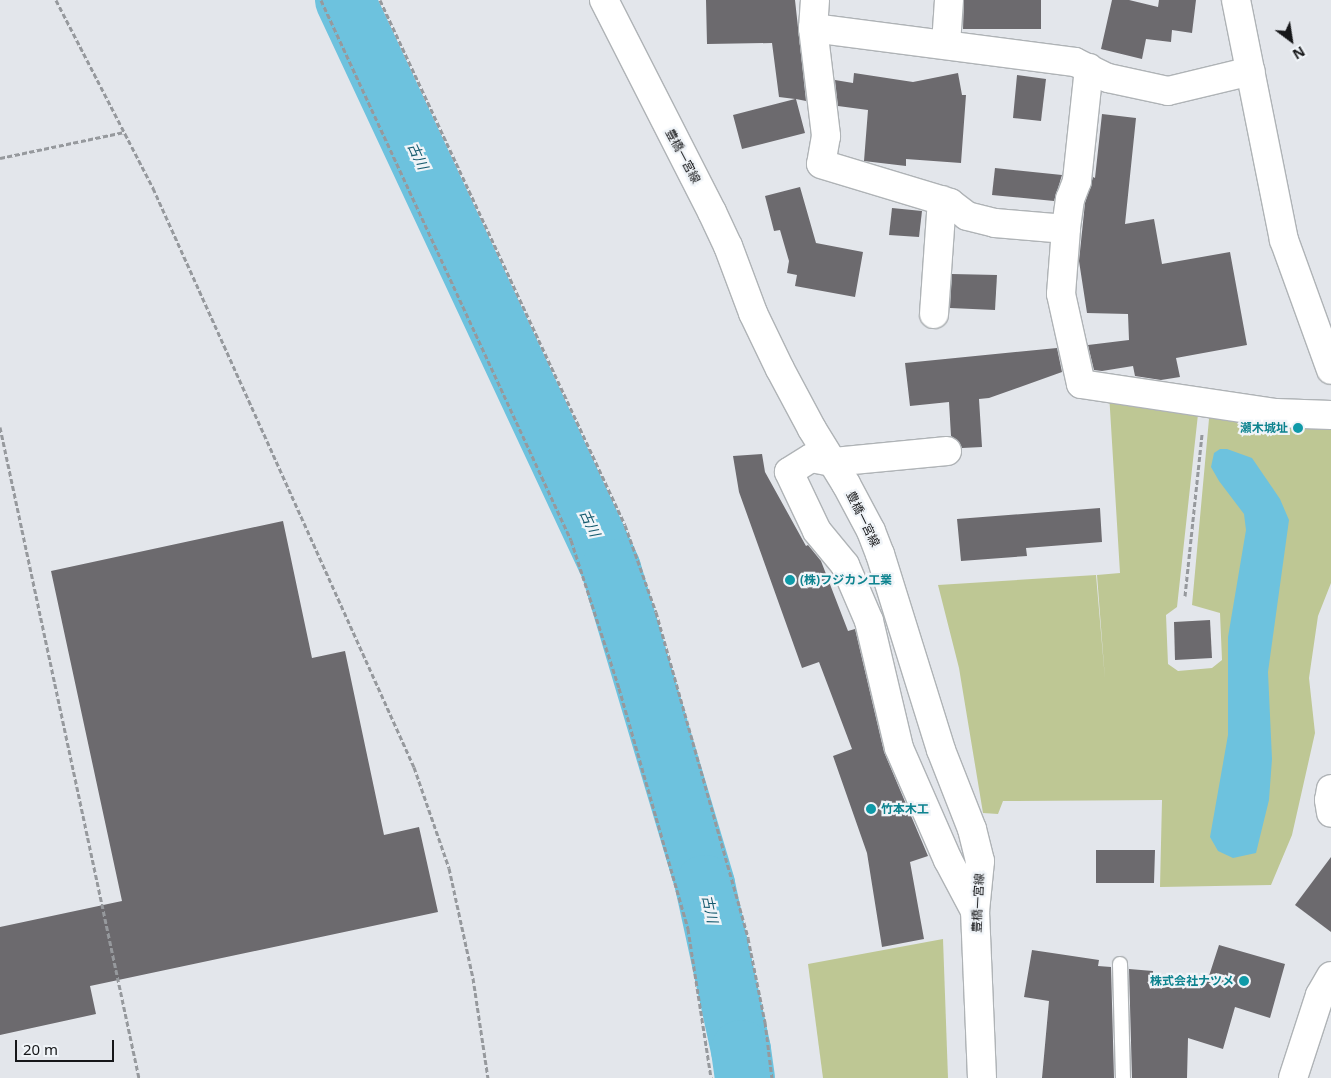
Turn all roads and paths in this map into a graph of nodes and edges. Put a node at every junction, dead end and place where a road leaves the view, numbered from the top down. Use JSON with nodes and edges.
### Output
{"nodes":[{"id":1,"x":56,"y":0,"type":"edge"},
{"id":2,"x":321,"y":0,"type":"edge"},
{"id":3,"x":380,"y":0,"type":"edge"},
{"id":4,"x":604,"y":0,"type":"edge"},
{"id":5,"x":815,"y":0,"type":"edge"},
{"id":6,"x":949,"y":0,"type":"edge"},
{"id":7,"x":1236,"y":0,"type":"edge"},
{"id":8,"x":814,"y":28,"type":"junction"},
{"id":9,"x":946,"y":44,"type":"junction"},
{"id":10,"x":1089,"y":68,"type":"junction"},
{"id":11,"x":1252,"y":71,"type":"junction"},
{"id":12,"x":124,"y":132,"type":"junction"},
{"id":13,"x":0,"y":158,"type":"edge"},
{"id":14,"x":942,"y":200,"type":"junction"},
{"id":15,"x":1066,"y":229,"type":"junction"},
{"id":16,"x":934,"y":314,"type":"dead end"},
{"id":17,"x":1331,"y":370,"type":"edge"},
{"id":18,"x":1205,"y":401,"type":"junction"},
{"id":19,"x":1331,"y":415,"type":"edge"},
{"id":20,"x":0,"y":427,"type":"edge"},
{"id":21,"x":947,"y":451,"type":"dead end"},
{"id":22,"x":832,"y":462,"type":"junction"},
{"id":23,"x":1184,"y":596,"type":"dead end"},
{"id":24,"x":1331,"y":789,"type":"edge"},
{"id":25,"x":1331,"y":813,"type":"edge"},
{"id":26,"x":975,"y":911,"type":"junction"},
{"id":27,"x":1120,"y":964,"type":"dead end"},
{"id":28,"x":1331,"y":976,"type":"edge"},
{"id":29,"x":139,"y":1078,"type":"edge"},
{"id":30,"x":488,"y":1078,"type":"edge"},
{"id":31,"x":711,"y":1078,"type":"edge"},
{"id":32,"x":772,"y":1078,"type":"edge"},
{"id":33,"x":982,"y":1078,"type":"edge"},
{"id":34,"x":1123,"y":1078,"type":"edge"},
{"id":35,"x":1293,"y":1078,"type":"edge"}],
"edges":[{"from":1,"to":12,"type":"path"},
{"from":2,"to":31,"type":"path"},
{"from":3,"to":32,"type":"path"},
{"from":4,"to":22,"type":"street","name":"豊橋一宮線"},
{"from":5,"to":8,"type":"street"},
{"from":6,"to":9,"type":"street"},
{"from":7,"to":11,"type":"street"},
{"from":8,"to":9,"type":"street"},
{"from":8,"to":14,"type":"street"},
{"from":9,"to":10,"type":"street"},
{"from":10,"to":11,"type":"street"},
{"from":10,"to":15,"type":"street"},
{"from":11,"to":17,"type":"street"},
{"from":12,"to":13,"type":"path"},
{"from":12,"to":30,"type":"path"},
{"from":14,"to":15,"type":"street"},
{"from":14,"to":16,"type":"street"},
{"from":15,"to":18,"type":"street"},
{"from":18,"to":19,"type":"street"},
{"from":18,"to":23,"type":"path"},
{"from":20,"to":29,"type":"path"},
{"from":21,"to":22,"type":"street"},
{"from":22,"to":26,"type":"street","name":"豊橋一宮線"},
{"from":22,"to":26,"type":"street"},
{"from":24,"to":25,"type":"street"},
{"from":26,"to":33,"type":"street","name":"豊橋一宮線"},
{"from":27,"to":34,"type":"lane"},
{"from":28,"to":35,"type":"street"}]}
